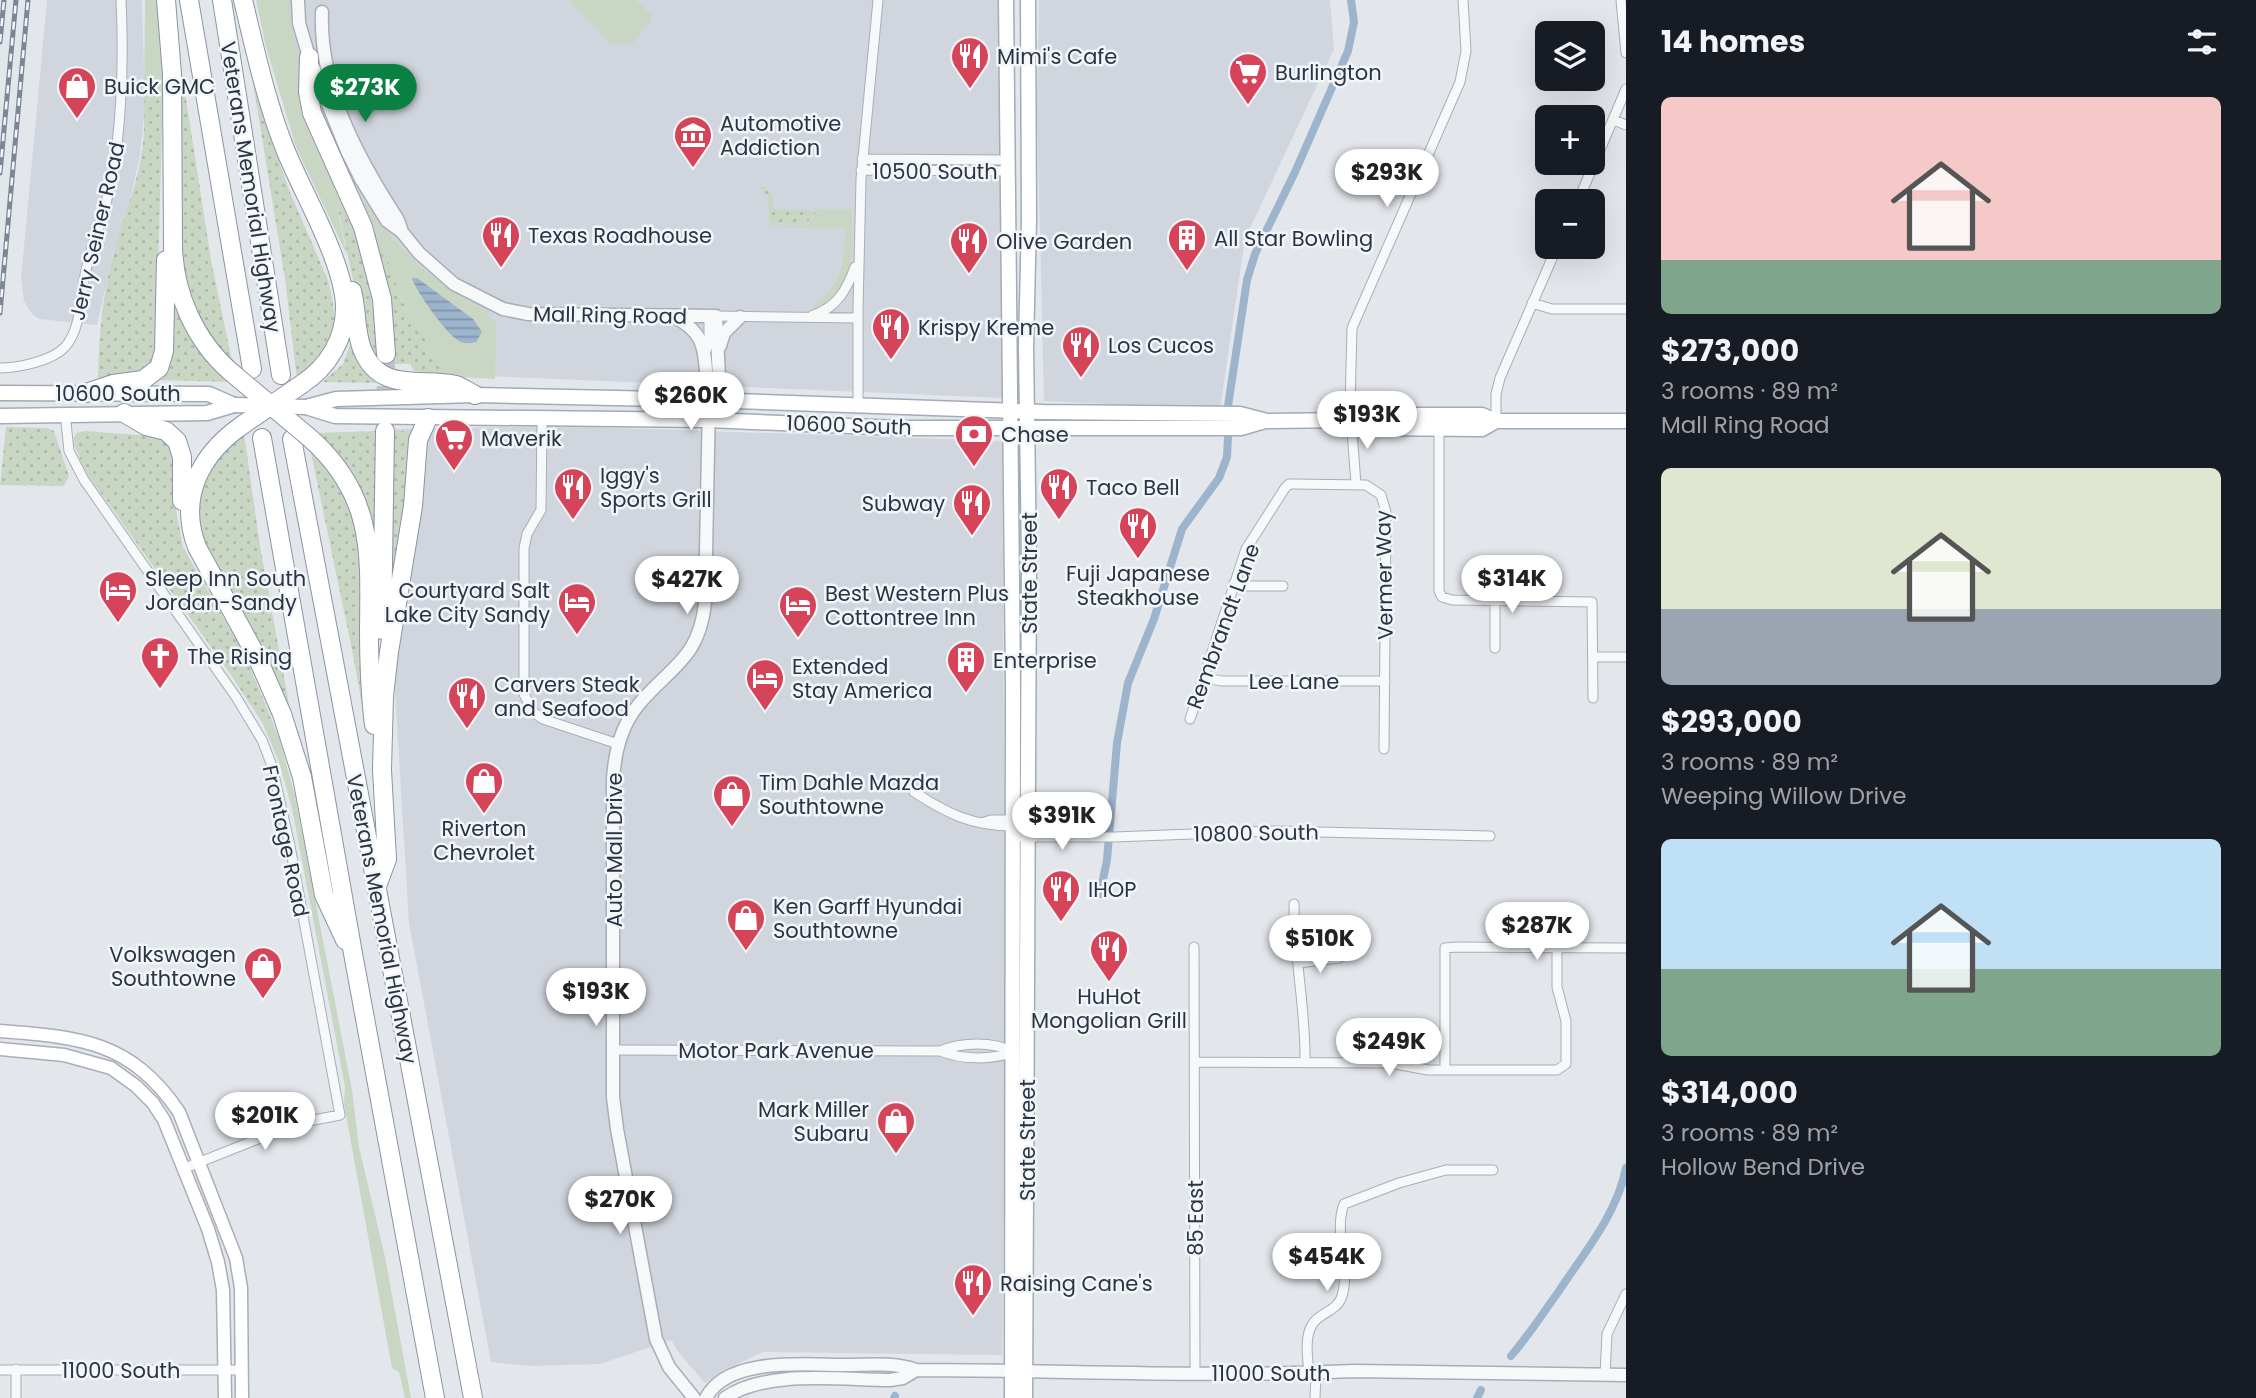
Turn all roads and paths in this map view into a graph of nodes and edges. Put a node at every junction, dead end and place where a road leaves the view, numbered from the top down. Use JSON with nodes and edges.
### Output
{"nodes":[{"id":1,"x":121,"y":0,"type":"edge"},
{"id":2,"x":166,"y":0,"type":"edge"},
{"id":3,"x":189,"y":0,"type":"edge"},
{"id":4,"x":222,"y":0,"type":"edge"},
{"id":5,"x":243,"y":0,"type":"edge"},
{"id":6,"x":298,"y":0,"type":"edge"},
{"id":7,"x":878,"y":0,"type":"edge"},
{"id":8,"x":1006,"y":0,"type":"edge"},
{"id":9,"x":1028,"y":0,"type":"edge"},
{"id":10,"x":1463,"y":0,"type":"edge"},
{"id":11,"x":1622,"y":0,"type":"edge"},
{"id":12,"x":323,"y":6,"type":"edge"},
{"id":13,"x":1625,"y":23,"type":"edge"},
{"id":14,"x":1626,"y":52,"type":"edge"},
{"id":15,"x":309,"y":57,"type":"junction"},
{"id":16,"x":1626,"y":89,"type":"edge"},
{"id":17,"x":1614,"y":120,"type":"junction"},
{"id":18,"x":1626,"y":125,"type":"edge"},
{"id":19,"x":862,"y":159,"type":"junction"},
{"id":20,"x":1008,"y":166,"type":"junction"},
{"id":21,"x":172,"y":169,"type":"junction"},
{"id":22,"x":861,"y":170,"type":"junction"},
{"id":23,"x":1583,"y":189,"type":"edge"},
{"id":24,"x":402,"y":232,"type":"junction"},
{"id":25,"x":330,"y":250,"type":"junction"},
{"id":26,"x":858,"y":259,"type":"junction"},
{"id":27,"x":1552,"y":259,"type":"edge"},
{"id":28,"x":1532,"y":303,"type":"junction"},
{"id":29,"x":1626,"y":309,"type":"edge"},
{"id":30,"x":672,"y":316,"type":"junction"},
{"id":31,"x":712,"y":316,"type":"junction"},
{"id":32,"x":740,"y":317,"type":"junction"},
{"id":33,"x":805,"y":317,"type":"junction"},
{"id":34,"x":858,"y":318,"type":"junction"},
{"id":35,"x":719,"y":353,"type":"junction"},
{"id":36,"x":386,"y":354,"type":"tunnel mouth"},
{"id":37,"x":705,"y":355,"type":"junction"},
{"id":38,"x":0,"y":368,"type":"edge"},
{"id":39,"x":252,"y":369,"type":"dead end"},
{"id":40,"x":281,"y":375,"type":"dead end"},
{"id":41,"x":0,"y":393,"type":"edge"},
{"id":42,"x":86,"y":393,"type":"junction"},
{"id":43,"x":475,"y":395,"type":"junction"},
{"id":44,"x":709,"y":400,"type":"junction"},
{"id":45,"x":234,"y":405,"type":"junction"},
{"id":46,"x":272,"y":406,"type":"junction"},
{"id":47,"x":858,"y":406,"type":"junction"},
{"id":48,"x":306,"y":407,"type":"junction"},
{"id":49,"x":1011,"y":411,"type":"junction"},
{"id":50,"x":1028,"y":411,"type":"junction"},
{"id":51,"x":65,"y":413,"type":"junction"},
{"id":52,"x":124,"y":414,"type":"junction"},
{"id":53,"x":1224,"y":415,"type":"junction"},
{"id":54,"x":0,"y":416,"type":"edge"},
{"id":55,"x":428,"y":418,"type":"junction"},
{"id":56,"x":542,"y":419,"type":"junction"},
{"id":57,"x":708,"y":419,"type":"junction"},
{"id":58,"x":1350,"y":420,"type":"junction"},
{"id":59,"x":1266,"y":421,"type":"junction"},
{"id":60,"x":1496,"y":421,"type":"junction"},
{"id":61,"x":1626,"y":421,"type":"edge"},
{"id":62,"x":1011,"y":428,"type":"junction"},
{"id":63,"x":1029,"y":428,"type":"junction"},
{"id":64,"x":1168,"y":428,"type":"junction"},
{"id":65,"x":1439,"y":428,"type":"junction"},
{"id":66,"x":386,"y":431,"type":"tunnel mouth"},
{"id":67,"x":262,"y":438,"type":"dead end"},
{"id":68,"x":292,"y":439,"type":"dead end"},
{"id":69,"x":1356,"y":484,"type":"junction"},
{"id":70,"x":212,"y":577,"type":"junction"},
{"id":71,"x":1234,"y":583,"type":"junction"},
{"id":72,"x":1283,"y":586,"type":"dead end"},
{"id":73,"x":1495,"y":600,"type":"junction"},
{"id":74,"x":1013,"y":648,"type":"junction"},
{"id":75,"x":1495,"y":648,"type":"dead end"},
{"id":76,"x":1593,"y":657,"type":"junction"},
{"id":77,"x":1626,"y":657,"type":"edge"},
{"id":78,"x":1203,"y":677,"type":"junction"},
{"id":79,"x":1385,"y":681,"type":"junction"},
{"id":80,"x":384,"y":696,"type":"junction"},
{"id":81,"x":1593,"y":698,"type":"dead end"},
{"id":82,"x":1190,"y":719,"type":"dead end"},
{"id":83,"x":618,"y":744,"type":"junction"},
{"id":84,"x":1384,"y":749,"type":"dead end"},
{"id":85,"x":382,"y":770,"type":"junction"},
{"id":86,"x":1028,"y":778,"type":"junction"},
{"id":87,"x":914,"y":792,"type":"dead end"},
{"id":88,"x":1019,"y":830,"type":"junction"},
{"id":89,"x":1490,"y":836,"type":"dead end"},
{"id":90,"x":377,"y":886,"type":"junction"},
{"id":91,"x":1294,"y":904,"type":"dead end"},
{"id":92,"x":1194,"y":947,"type":"dead end"},
{"id":93,"x":1557,"y":947,"type":"junction"},
{"id":94,"x":1626,"y":948,"type":"edge"},
{"id":95,"x":1339,"y":958,"type":"dead end"},
{"id":96,"x":354,"y":959,"type":"junction"},
{"id":97,"x":1298,"y":963,"type":"junction"},
{"id":98,"x":0,"y":1031,"type":"edge"},
{"id":99,"x":0,"y":1049,"type":"edge"},
{"id":100,"x":613,"y":1050,"type":"junction"},
{"id":101,"x":1014,"y":1052,"type":"junction"},
{"id":102,"x":1195,"y":1062,"type":"junction"},
{"id":103,"x":1305,"y":1063,"type":"junction"},
{"id":104,"x":1445,"y":1070,"type":"junction"},
{"id":105,"x":200,"y":1161,"type":"junction"},
{"id":106,"x":184,"y":1168,"type":"junction"},
{"id":107,"x":1493,"y":1170,"type":"dead end"},
{"id":108,"x":1626,"y":1294,"type":"edge"},
{"id":109,"x":0,"y":1370,"type":"edge"},
{"id":110,"x":16,"y":1370,"type":"junction"},
{"id":111,"x":225,"y":1370,"type":"junction"},
{"id":112,"x":242,"y":1370,"type":"junction"},
{"id":113,"x":916,"y":1370,"type":"junction"},
{"id":114,"x":1019,"y":1370,"type":"junction"},
{"id":115,"x":1195,"y":1373,"type":"junction"},
{"id":116,"x":1312,"y":1374,"type":"junction"},
{"id":117,"x":1605,"y":1375,"type":"junction"},
{"id":118,"x":1626,"y":1375,"type":"edge"},
{"id":119,"x":16,"y":1398,"type":"edge"},
{"id":120,"x":225,"y":1398,"type":"edge"},
{"id":121,"x":242,"y":1398,"type":"edge"},
{"id":122,"x":435,"y":1398,"type":"edge"},
{"id":123,"x":473,"y":1398,"type":"edge"},
{"id":124,"x":694,"y":1398,"type":"edge"},
{"id":125,"x":706,"y":1398,"type":"edge"},
{"id":126,"x":725,"y":1398,"type":"edge"},
{"id":127,"x":1012,"y":1398,"type":"edge"},
{"id":128,"x":1025,"y":1398,"type":"edge"},
{"id":129,"x":1315,"y":1398,"type":"edge"}],
"edges":[{"from":1,"to":38,"type":"street","name":"Jerry Seiner Road"},
{"from":2,"to":21,"type":"highway"},
{"from":3,"to":39,"type":"highway","name":"Veterans Memorial Highway"},
{"from":4,"to":40,"type":"highway","name":"Veterans Memorial Highway"},
{"from":5,"to":25,"type":"highway"},
{"from":6,"to":15,"type":"street","name":"Mall Ring Road"},
{"from":7,"to":19,"type":"street","name":"Mall Ring Road"},
{"from":8,"to":20,"type":"main road","name":"State Street"},
{"from":9,"to":50,"type":"main road","name":"State Street"},
{"from":10,"to":58,"type":"street","name":"Vermer Way"},
{"from":11,"to":13,"type":"street"},
{"from":12,"to":15,"type":"street","name":"Mall Ring Road"},
{"from":12,"to":24,"type":"street","name":"Mall Ring Road"},
{"from":13,"to":14,"type":"street"},
{"from":15,"to":24,"type":"street","name":"Mall Ring Road"},
{"from":15,"to":36,"type":"highway"},
{"from":16,"to":17,"type":"street"},
{"from":17,"to":18,"type":"street"},
{"from":17,"to":23,"type":"street"},
{"from":19,"to":20,"type":"street","name":"10500 South"},
{"from":19,"to":22,"type":"street","name":"Mall Ring Road"},
{"from":20,"to":22,"type":"street","name":"10500 South"},
{"from":20,"to":49,"type":"main road","name":"State Street"},
{"from":21,"to":42,"type":"highway"},
{"from":21,"to":46,"type":"highway","bridge":true},
{"from":22,"to":26,"type":"street","name":"Mall Ring Road"},
{"from":24,"to":30,"type":"street","name":"Mall Ring Road"},
{"from":25,"to":43,"type":"highway"},
{"from":25,"to":46,"type":"highway","bridge":true},
{"from":26,"to":33,"type":"street","name":"Mall Ring Road"},
{"from":26,"to":34,"type":"street","name":"Mall Ring Road"},
{"from":27,"to":28,"type":"street"},
{"from":28,"to":29,"type":"street"},
{"from":28,"to":60,"type":"street"},
{"from":30,"to":31,"type":"street","name":"Mall Ring Road"},
{"from":30,"to":37,"type":"street"},
{"from":31,"to":32,"type":"street","name":"Mall Ring Road"},
{"from":31,"to":35,"type":"street"},
{"from":31,"to":37,"type":"street"},
{"from":32,"to":33,"type":"street","name":"Mall Ring Road"},
{"from":32,"to":35,"type":"street"},
{"from":33,"to":34,"type":"street","name":"Mall Ring Road"},
{"from":34,"to":47,"type":"street","name":"Mall Ring Road"},
{"from":35,"to":44,"type":"street"},
{"from":37,"to":44,"type":"street"},
{"from":41,"to":42,"type":"main road","name":"10600 South"},
{"from":42,"to":45,"type":"main road","name":"10600 South"},
{"from":43,"to":44,"type":"main road","name":"10600 South"},
{"from":43,"to":48,"type":"main road","name":"10600 South"},
{"from":44,"to":47,"type":"main road","name":"10600 South"},
{"from":44,"to":57,"type":"street","name":"Auto Mall Drive"},
{"from":45,"to":46,"type":"main road","name":"10600 South","bridge":true},
{"from":45,"to":52,"type":"main road","name":"10600 South"},
{"from":46,"to":48,"type":"main road","name":"10600 South","bridge":true},
{"from":46,"to":70,"type":"highway","bridge":true},
{"from":46,"to":85,"type":"highway","bridge":true},
{"from":47,"to":49,"type":"main road","name":"10600 South"},
{"from":48,"to":55,"type":"main road","name":"10600 South"},
{"from":49,"to":50,"type":"main road","name":"10600 South"},
{"from":49,"to":62,"type":"main road","name":"State Street"},
{"from":50,"to":53,"type":"main road","name":"10600 South"},
{"from":50,"to":63,"type":"main road","name":"State Street"},
{"from":51,"to":52,"type":"main road","name":"10600 South"},
{"from":51,"to":54,"type":"main road","name":"10600 South"},
{"from":51,"to":105,"type":"street","name":"Frontage Road"},
{"from":52,"to":70,"type":"highway"},
{"from":53,"to":59,"type":"main road","name":"10600 South"},
{"from":53,"to":64,"type":"main road"},
{"from":55,"to":56,"type":"main road","name":"10600 South"},
{"from":55,"to":80,"type":"highway"},
{"from":56,"to":57,"type":"main road","name":"10600 South"},
{"from":56,"to":83,"type":"street"},
{"from":57,"to":62,"type":"main road","name":"10600 South"},
{"from":57,"to":83,"type":"street","name":"Auto Mall Drive"},
{"from":58,"to":59,"type":"main road","name":"10600 South"},
{"from":58,"to":60,"type":"main road","name":"10600 South"},
{"from":58,"to":65,"type":"main road","name":"10600 South"},
{"from":58,"to":69,"type":"street","name":"Vermer Way"},
{"from":59,"to":64,"type":"main road","name":"10600 South"},
{"from":60,"to":61,"type":"main road","name":"10600 South"},
{"from":60,"to":65,"type":"main road","name":"10600 South"},
{"from":62,"to":63,"type":"main road","name":"10600 South"},
{"from":62,"to":74,"type":"main road","name":"State Street"},
{"from":63,"to":64,"type":"main road","name":"10600 South"},
{"from":63,"to":86,"type":"main road","name":"State Street"},
{"from":65,"to":73,"type":"street"},
{"from":66,"to":80,"type":"highway"},
{"from":67,"to":96,"type":"highway","name":"Veterans Memorial Highway"},
{"from":68,"to":90,"type":"highway","name":"Veterans Memorial Highway"},
{"from":69,"to":71,"type":"street","name":"Rembrandt Lane"},
{"from":69,"to":79,"type":"street","name":"Vermer Way"},
{"from":70,"to":96,"type":"highway"},
{"from":71,"to":72,"type":"street"},
{"from":71,"to":78,"type":"street","name":"Rembrandt Lane"},
{"from":73,"to":75,"type":"street"},
{"from":73,"to":76,"type":"street"},
{"from":74,"to":86,"type":"main road"},
{"from":74,"to":88,"type":"main road","name":"State Street"},
{"from":76,"to":77,"type":"street"},
{"from":76,"to":81,"type":"street"},
{"from":78,"to":79,"type":"street","name":"Lee Lane"},
{"from":78,"to":82,"type":"street","name":"Rembrandt Lane"},
{"from":79,"to":84,"type":"street","name":"Vermer Way"},
{"from":80,"to":85,"type":"highway"},
{"from":83,"to":100,"type":"street","name":"Auto Mall Drive"},
{"from":85,"to":90,"type":"highway"},
{"from":86,"to":88,"type":"main road","name":"State Street"},
{"from":87,"to":88,"type":"street","name":"10800 South"},
{"from":88,"to":89,"type":"street","name":"10800 South"},
{"from":88,"to":101,"type":"main road","name":"State Street"},
{"from":88,"to":114,"type":"main road","name":"State Street"},
{"from":90,"to":123,"type":"highway","name":"Veterans Memorial Highway"},
{"from":91,"to":97,"type":"street"},
{"from":92,"to":102,"type":"street","name":"85 East"},
{"from":93,"to":94,"type":"street"},
{"from":93,"to":104,"type":"street"},
{"from":93,"to":104,"type":"street"},
{"from":95,"to":97,"type":"street"},
{"from":96,"to":122,"type":"highway","name":"Veterans Memorial Highway"},
{"from":97,"to":103,"type":"street"},
{"from":98,"to":105,"type":"main road"},
{"from":99,"to":106,"type":"main road"},
{"from":100,"to":101,"type":"street","name":"Motor Park Avenue"},
{"from":100,"to":124,"type":"street","name":"Auto Mall Drive"},
{"from":101,"to":114,"type":"main road","name":"State Street"},
{"from":102,"to":103,"type":"street"},
{"from":102,"to":115,"type":"street","name":"85 East"},
{"from":103,"to":104,"type":"street"},
{"from":105,"to":106,"type":"street"},
{"from":105,"to":112,"type":"main road"},
{"from":106,"to":111,"type":"main road"},
{"from":107,"to":116,"type":"street"},
{"from":108,"to":117,"type":"street"},
{"from":109,"to":110,"type":"street","name":"11000 South"},
{"from":110,"to":111,"type":"street","name":"11000 South"},
{"from":110,"to":119,"type":"street"},
{"from":111,"to":112,"type":"street","name":"11000 South"},
{"from":111,"to":120,"type":"main road"},
{"from":112,"to":121,"type":"main road"},
{"from":113,"to":114,"type":"street","name":"11000 South"},
{"from":113,"to":125,"type":"street","name":"11000 South"},
{"from":113,"to":126,"type":"street","name":"11000 South"},
{"from":114,"to":115,"type":"street","name":"11000 South"},
{"from":114,"to":127,"type":"main road","name":"State Street"},
{"from":114,"to":128,"type":"main road","name":"State Street"},
{"from":115,"to":116,"type":"street","name":"11000 South"},
{"from":116,"to":117,"type":"street","name":"11000 South"},
{"from":116,"to":129,"type":"street"},
{"from":117,"to":118,"type":"street","name":"11000 South"}]}
